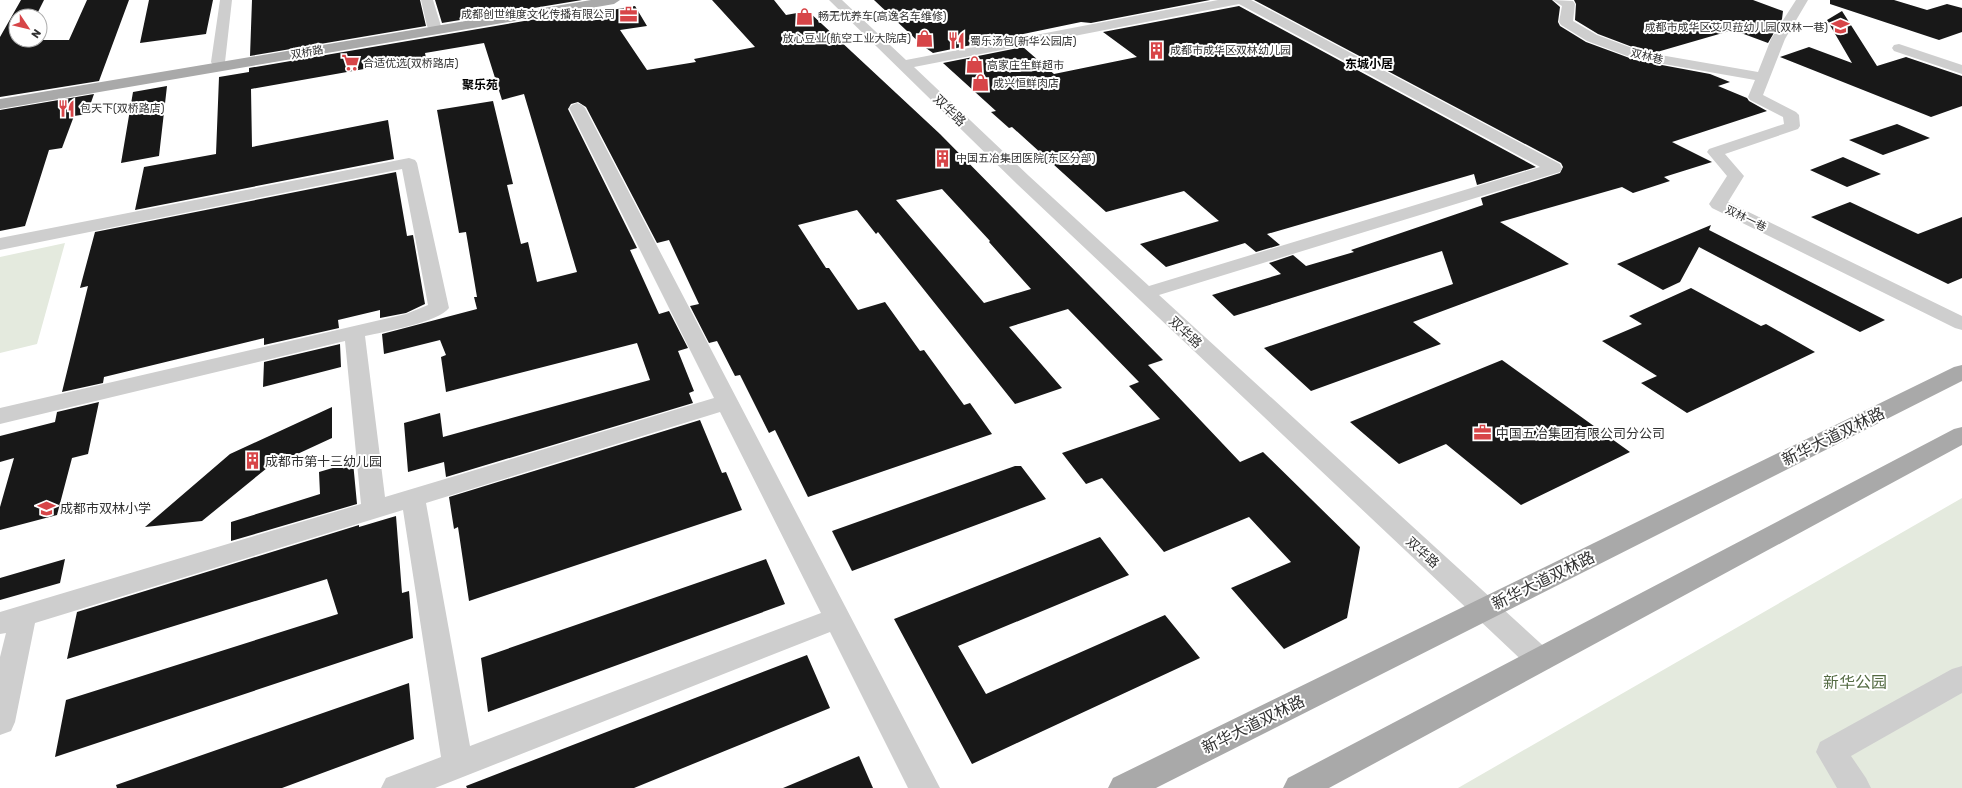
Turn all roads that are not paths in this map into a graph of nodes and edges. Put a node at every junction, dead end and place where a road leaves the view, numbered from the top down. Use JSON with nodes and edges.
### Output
{"nodes":[{"id":1,"x":226,"y":0,"type":"edge"},
{"id":2,"x":427,"y":0,"type":"edge"},
{"id":3,"x":589,"y":0,"type":"edge"},
{"id":4,"x":614,"y":0,"type":"edge"},
{"id":5,"x":835,"y":0,"type":"edge"},
{"id":6,"x":1238,"y":0,"type":"edge"},
{"id":7,"x":1242,"y":0,"type":"edge"},
{"id":8,"x":1558,"y":0,"type":"edge"},
{"id":9,"x":1802,"y":0,"type":"edge"},
{"id":10,"x":434,"y":26,"type":"junction"},
{"id":11,"x":1899,"y":48,"type":"dead end"},
{"id":12,"x":218,"y":62,"type":"junction"},
{"id":13,"x":904,"y":65,"type":"junction"},
{"id":14,"x":1962,"y":70,"type":"edge"},
{"id":15,"x":1763,"y":77,"type":"junction"},
{"id":16,"x":0,"y":98,"type":"edge"},
{"id":17,"x":0,"y":104,"type":"edge"},
{"id":18,"x":577,"y":108,"type":"dead end"},
{"id":19,"x":0,"y":244,"type":"edge"},
{"id":20,"x":1144,"y":293,"type":"junction"},
{"id":21,"x":1962,"y":324,"type":"edge"},
{"id":22,"x":354,"y":333,"type":"junction"},
{"id":23,"x":1962,"y":372,"type":"edge"},
{"id":24,"x":727,"y":402,"type":"junction"},
{"id":25,"x":0,"y":416,"type":"edge"},
{"id":26,"x":1962,"y":436,"type":"edge"},
{"id":27,"x":413,"y":498,"type":"junction"},
{"id":28,"x":374,"y":510,"type":"junction"},
{"id":29,"x":1485,"y":608,"type":"junction"},
{"id":30,"x":837,"y":618,"type":"junction"},
{"id":31,"x":11,"y":620,"type":"edge"},
{"id":32,"x":1540,"y":660,"type":"junction"},
{"id":33,"x":1962,"y":678,"type":"edge"},
{"id":34,"x":0,"y":722,"type":"edge"},
{"id":35,"x":458,"y":764,"type":"junction"},
{"id":36,"x":397,"y":788,"type":"edge"},
{"id":37,"x":924,"y":788,"type":"edge"},
{"id":38,"x":1124,"y":788,"type":"edge"},
{"id":39,"x":1299,"y":788,"type":"edge"},
{"id":40,"x":1855,"y":788,"type":"edge"}],
"edges":[{"from":1,"to":12,"type":"street"},
{"from":2,"to":10,"type":"street"},
{"from":3,"to":10,"type":"main road","name":"双桥路"},
{"from":4,"to":17,"type":"main road","name":"双桥路"},
{"from":5,"to":13,"type":"street","name":"双华路"},
{"from":6,"to":13,"type":"street"},
{"from":7,"to":20,"type":"street"},
{"from":8,"to":15,"type":"street","name":"双林巷"},
{"from":9,"to":15,"type":"street","name":"双林一巷"},
{"from":10,"to":12,"type":"main road","name":"双桥路"},
{"from":11,"to":14,"type":"street"},
{"from":12,"to":16,"type":"main road","name":"双桥路"},
{"from":13,"to":20,"type":"street","name":"双华路"},
{"from":15,"to":21,"type":"street","name":"双林一巷"},
{"from":18,"to":24,"type":"street"},
{"from":19,"to":22,"type":"street"},
{"from":20,"to":29,"type":"street","name":"双华路"},
{"from":22,"to":25,"type":"street"},
{"from":22,"to":28,"type":"street"},
{"from":23,"to":29,"type":"main road","name":"新华大道双林路"},
{"from":24,"to":27,"type":"street"},
{"from":24,"to":30,"type":"street"},
{"from":26,"to":32,"type":"main road"},
{"from":27,"to":28,"type":"street"},
{"from":27,"to":35,"type":"street"},
{"from":28,"to":31,"type":"street"},
{"from":29,"to":32,"type":"street","name":"双华路"},
{"from":29,"to":38,"type":"main road","name":"新华大道双林路"},
{"from":30,"to":35,"type":"street"},
{"from":30,"to":37,"type":"street"},
{"from":31,"to":34,"type":"street"},
{"from":32,"to":39,"type":"main road"},
{"from":33,"to":40,"type":"street"},
{"from":35,"to":36,"type":"street"}]}
